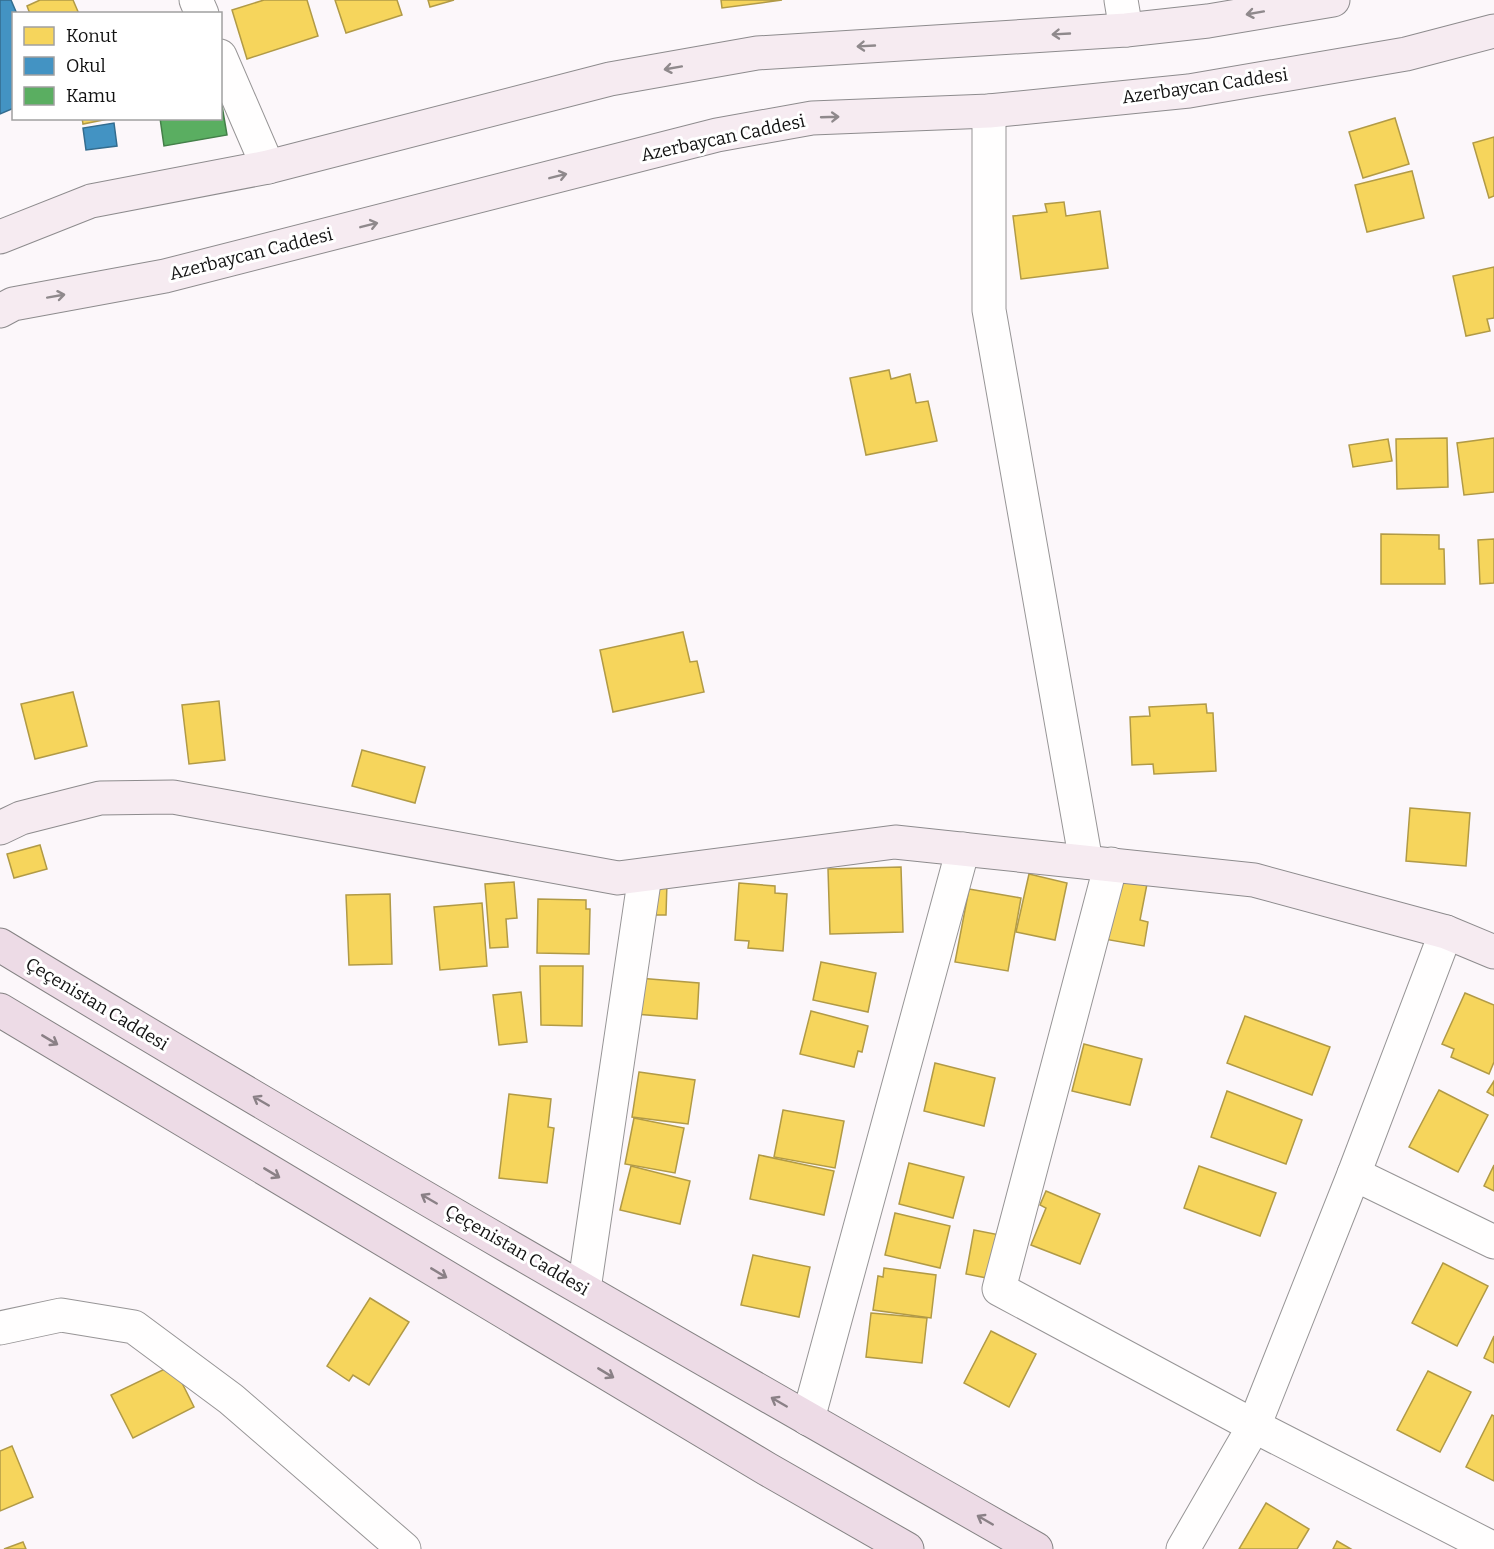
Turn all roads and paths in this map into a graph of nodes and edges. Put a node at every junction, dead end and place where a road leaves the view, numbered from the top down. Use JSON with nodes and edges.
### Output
{"nodes":[{"id":1,"x":1333,"y":0,"type":"edge"},
{"id":2,"x":1124,"y":15,"type":"edge"},
{"id":3,"x":1494,"y":31,"type":"edge"},
{"id":4,"x":222,"y":61,"type":"edge"},
{"id":5,"x":989,"y":111,"type":"junction"},
{"id":6,"x":268,"y":167,"type":"junction"},
{"id":7,"x":0,"y":237,"type":"edge"},
{"id":8,"x":0,"y":311,"type":"edge"},
{"id":9,"x":0,"y":828,"type":"edge"},
{"id":10,"x":963,"y":849,"type":"junction"},
{"id":11,"x":1099,"y":863,"type":"junction"},
{"id":12,"x":645,"y":875,"type":"junction"},
{"id":13,"x":1446,"y":932,"type":"junction"},
{"id":14,"x":0,"y":945,"type":"edge"},
{"id":15,"x":1494,"y":952,"type":"edge"},
{"id":16,"x":0,"y":1010,"type":"edge"},
{"id":17,"x":1354,"y":1174,"type":"junction"},
{"id":18,"x":1494,"y":1242,"type":"edge"},
{"id":19,"x":584,"y":1289,"type":"junction"},
{"id":20,"x":0,"y":1328,"type":"edge"},
{"id":21,"x":808,"y":1419,"type":"junction"},
{"id":22,"x":1254,"y":1426,"type":"junction"},
{"id":23,"x":404,"y":1549,"type":"edge"},
{"id":24,"x":907,"y":1549,"type":"edge"},
{"id":25,"x":1036,"y":1549,"type":"edge"},
{"id":26,"x":1183,"y":1549,"type":"edge"},
{"id":27,"x":1494,"y":1549,"type":"edge"}],
"edges":[{"from":1,"to":2,"type":"main road","one_way":true},
{"from":2,"to":6,"type":"main road","one_way":true},
{"from":3,"to":5,"type":"main road","name":"Azerbaycan Caddesi"},
{"from":4,"to":6,"type":"street"},
{"from":8,"to":5,"type":"main road","name":"Azerbaycan Caddesi","one_way":true},
{"from":5,"to":11,"type":"street"},
{"from":6,"to":7,"type":"main road"},
{"from":9,"to":12,"type":"main road"},
{"from":10,"to":11,"type":"main road"},
{"from":10,"to":12,"type":"main road"},
{"from":10,"to":21,"type":"street"},
{"from":11,"to":13,"type":"main road"},
{"from":11,"to":22,"type":"street"},
{"from":12,"to":19,"type":"street"},
{"from":13,"to":15,"type":"main road"},
{"from":13,"to":17,"type":"street"},
{"from":19,"to":14,"type":"main road","name":"Çeçenistan Caddesi","one_way":true},
{"from":16,"to":24,"type":"main road","one_way":true},
{"from":17,"to":18,"type":"street"},
{"from":17,"to":22,"type":"street"},
{"from":21,"to":19,"type":"main road","name":"Çeçenistan Caddesi","one_way":true},
{"from":20,"to":23,"type":"street"},
{"from":25,"to":21,"type":"main road","name":"Çeçenistan Caddesi","one_way":true},
{"from":22,"to":26,"type":"street"},
{"from":22,"to":27,"type":"street"}]}
